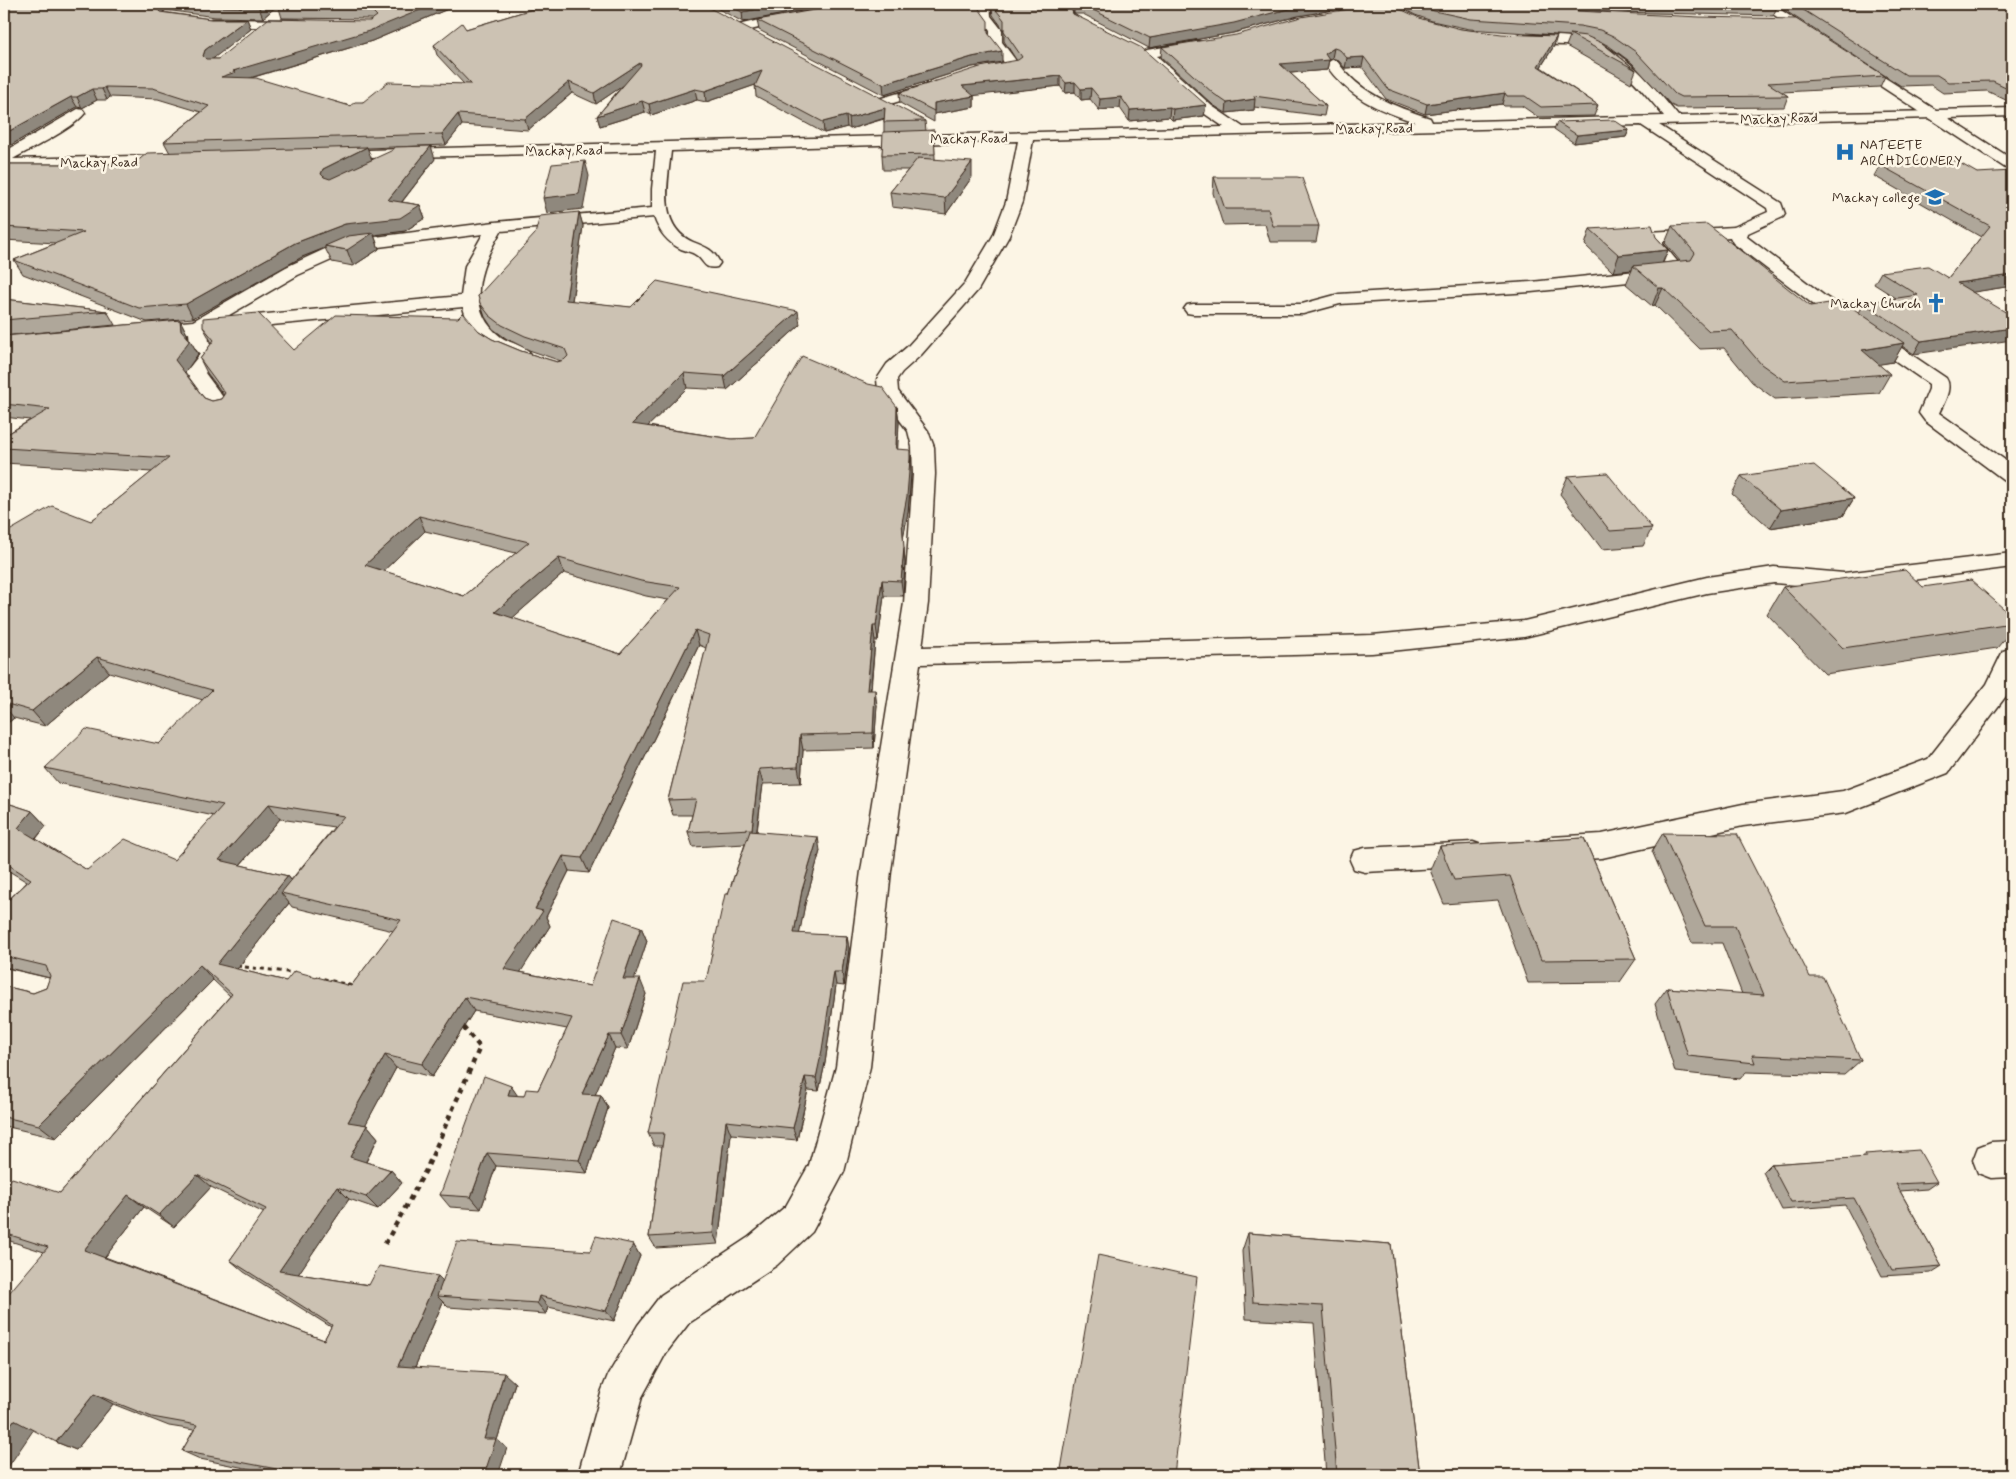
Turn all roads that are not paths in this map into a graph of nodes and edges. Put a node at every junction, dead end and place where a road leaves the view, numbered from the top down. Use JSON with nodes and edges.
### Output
{"nodes":[{"id":1,"x":868,"y":4,"type":"edge"},
{"id":2,"x":984,"y":4,"type":"edge"},
{"id":3,"x":1764,"y":4,"type":"edge"},
{"id":4,"x":1385,"y":5,"type":"edge"},
{"id":5,"x":282,"y":10,"type":"edge"},
{"id":6,"x":1402,"y":10,"type":"edge"},
{"id":7,"x":1338,"y":16,"type":"edge"},
{"id":8,"x":728,"y":20,"type":"edge"},
{"id":9,"x":198,"y":22,"type":"edge"},
{"id":10,"x":1774,"y":23,"type":"edge"},
{"id":11,"x":1794,"y":23,"type":"junction"},
{"id":12,"x":268,"y":24,"type":"junction"},
{"id":13,"x":316,"y":24,"type":"edge"},
{"id":14,"x":742,"y":28,"type":"junction"},
{"id":15,"x":254,"y":36,"type":"edge"},
{"id":16,"x":759,"y":36,"type":"edge"},
{"id":17,"x":1501,"y":37,"type":"edge"},
{"id":18,"x":1214,"y":42,"type":"edge"},
{"id":19,"x":1827,"y":45,"type":"edge"},
{"id":20,"x":1844,"y":56,"type":"edge"},
{"id":21,"x":1332,"y":64,"type":"edge"},
{"id":22,"x":971,"y":74,"type":"edge"},
{"id":23,"x":948,"y":82,"type":"edge"},
{"id":24,"x":900,"y":111,"type":"edge"},
{"id":25,"x":2012,"y":112,"type":"edge"},
{"id":26,"x":78,"y":113,"type":"edge"},
{"id":27,"x":1934,"y":114,"type":"junction"},
{"id":28,"x":1675,"y":121,"type":"junction"},
{"id":29,"x":1645,"y":122,"type":"junction"},
{"id":30,"x":926,"y":124,"type":"dead end"},
{"id":31,"x":1443,"y":127,"type":"junction"},
{"id":32,"x":1240,"y":131,"type":"junction"},
{"id":33,"x":1026,"y":137,"type":"junction"},
{"id":34,"x":952,"y":138,"type":"junction"},
{"id":35,"x":664,"y":147,"type":"junction"},
{"id":36,"x":400,"y":154,"type":"junction"},
{"id":37,"x":321,"y":156,"type":"edge"},
{"id":38,"x":4,"y":158,"type":"edge"},
{"id":39,"x":192,"y":159,"type":"edge"},
{"id":40,"x":4,"y":164,"type":"edge"},
{"id":41,"x":2012,"y":166,"type":"edge"},
{"id":42,"x":364,"y":172,"type":"edge"},
{"id":43,"x":659,"y":212,"type":"junction"},
{"id":44,"x":495,"y":227,"type":"junction"},
{"id":45,"x":1738,"y":232,"type":"junction"},
{"id":46,"x":711,"y":263,"type":"dead end"},
{"id":47,"x":468,"y":302,"type":"junction"},
{"id":48,"x":1193,"y":309,"type":"dead end"},
{"id":49,"x":198,"y":326,"type":"junction"},
{"id":50,"x":127,"y":333,"type":"edge"},
{"id":51,"x":538,"y":360,"type":"edge"},
{"id":52,"x":221,"y":408,"type":"edge"},
{"id":53,"x":2012,"y":475,"type":"edge"},
{"id":54,"x":2012,"y":560,"type":"edge"},
{"id":55,"x":908,"y":656,"type":"junction"},
{"id":56,"x":2012,"y":657,"type":"edge"},
{"id":57,"x":1364,"y":860,"type":"dead end"},
{"id":58,"x":4,"y":982,"type":"edge"},
{"id":59,"x":48,"y":991,"type":"edge"},
{"id":60,"x":599,"y":1475,"type":"edge"}],
"edges":[{"from":1,"to":14,"type":"street"},
{"from":2,"to":22,"type":"street"},
{"from":3,"to":11,"type":"street"},
{"from":4,"to":6,"type":"street"},
{"from":4,"to":7,"type":"street"},
{"from":5,"to":12,"type":"street"},
{"from":8,"to":14,"type":"street"},
{"from":9,"to":12,"type":"street"},
{"from":10,"to":11,"type":"street"},
{"from":11,"to":19,"type":"street"},
{"from":12,"to":13,"type":"street"},
{"from":12,"to":15,"type":"street"},
{"from":14,"to":16,"type":"street"},
{"from":17,"to":28,"type":"street"},
{"from":18,"to":32,"type":"street"},
{"from":20,"to":27,"type":"street"},
{"from":21,"to":31,"type":"street"},
{"from":23,"to":24,"type":"street"},
{"from":25,"to":27,"type":"street","name":"Mackay Road"},
{"from":26,"to":38,"type":"street"},
{"from":27,"to":28,"type":"street","name":"Mackay Road"},
{"from":27,"to":41,"type":"street"},
{"from":28,"to":29,"type":"street","name":"Mackay Road"},
{"from":29,"to":31,"type":"street","name":"Mackay Road"},
{"from":29,"to":45,"type":"street"},
{"from":30,"to":34,"type":"street"},
{"from":31,"to":32,"type":"street","name":"Mackay Road"},
{"from":32,"to":33,"type":"street","name":"Mackay Road"},
{"from":33,"to":34,"type":"street","name":"Mackay Road"},
{"from":33,"to":55,"type":"street"},
{"from":34,"to":35,"type":"street","name":"Mackay Road"},
{"from":35,"to":36,"type":"street","name":"Mackay Road"},
{"from":35,"to":43,"type":"street"},
{"from":36,"to":37,"type":"street","name":"Mackay Road"},
{"from":36,"to":42,"type":"street"},
{"from":39,"to":40,"type":"street","name":"Mackay Road"},
{"from":43,"to":44,"type":"street"},
{"from":43,"to":46,"type":"street"},
{"from":44,"to":47,"type":"street"},
{"from":44,"to":49,"type":"street"},
{"from":45,"to":48,"type":"street"},
{"from":45,"to":53,"type":"street"},
{"from":47,"to":49,"type":"street"},
{"from":47,"to":51,"type":"street"},
{"from":49,"to":50,"type":"street"},
{"from":49,"to":52,"type":"street"},
{"from":54,"to":55,"type":"street"},
{"from":55,"to":60,"type":"street"},
{"from":56,"to":57,"type":"street"},
{"from":58,"to":59,"type":"street"}]}
